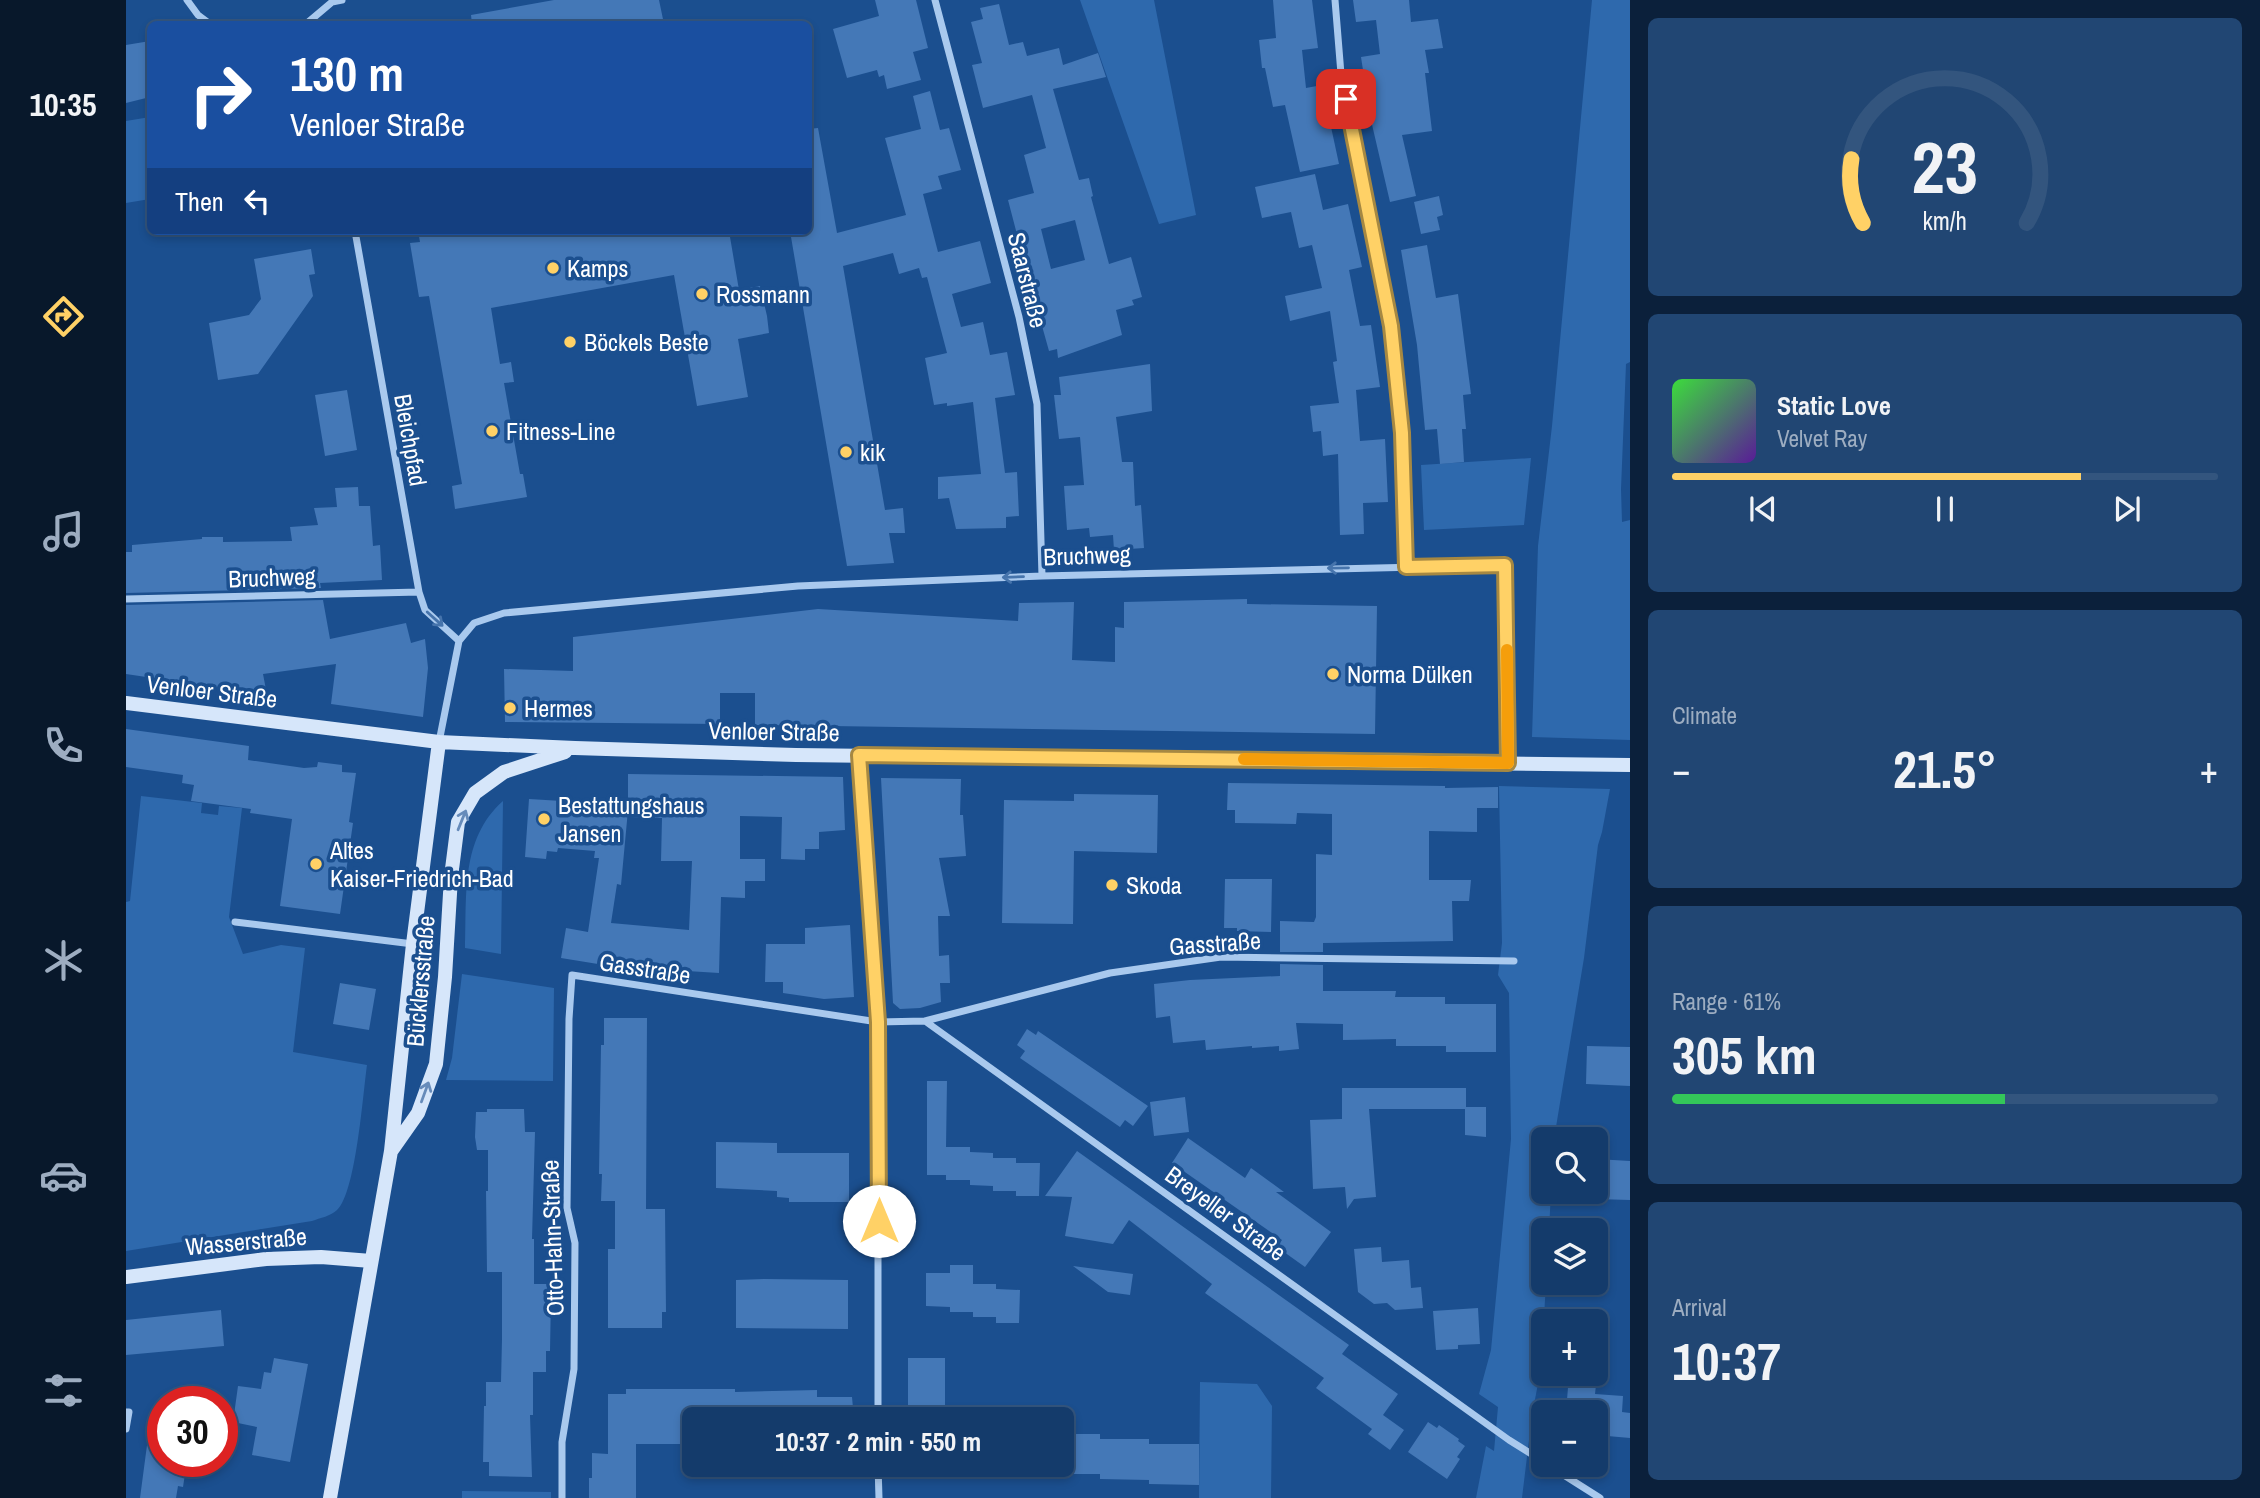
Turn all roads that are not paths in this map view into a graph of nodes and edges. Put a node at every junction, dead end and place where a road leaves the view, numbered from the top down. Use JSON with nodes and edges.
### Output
{"nodes":[{"id":1,"x":187,"y":0,"type":"edge"},
{"id":2,"x":342,"y":0,"type":"edge"},
{"id":3,"x":935,"y":0,"type":"edge"},
{"id":4,"x":1335,"y":0,"type":"edge"},
{"id":5,"x":206,"y":21,"type":"edge"},
{"id":6,"x":310,"y":21,"type":"edge"},
{"id":7,"x":356,"y":235,"type":"edge"},
{"id":8,"x":1406,"y":567,"type":"junction"},
{"id":9,"x":1042,"y":576,"type":"junction"},
{"id":10,"x":419,"y":592,"type":"junction"},
{"id":11,"x":126,"y":599,"type":"edge"},
{"id":12,"x":459,"y":641,"type":"junction"},
{"id":13,"x":126,"y":703,"type":"edge"},
{"id":14,"x":439,"y":743,"type":"junction"},
{"id":15,"x":575,"y":748,"type":"junction"},
{"id":16,"x":859,"y":755,"type":"junction"},
{"id":17,"x":1508,"y":763,"type":"junction"},
{"id":18,"x":1630,"y":765,"type":"edge"},
{"id":19,"x":235,"y":922,"type":"dead end"},
{"id":20,"x":414,"y":944,"type":"junction"},
{"id":21,"x":1514,"y":961,"type":"dead end"},
{"id":22,"x":572,"y":975,"type":"joint"},
{"id":23,"x":925,"y":1021,"type":"junction"},
{"id":24,"x":878,"y":1022,"type":"junction"},
{"id":25,"x":391,"y":1151,"type":"junction"},
{"id":26,"x":371,"y":1261,"type":"junction"},
{"id":27,"x":126,"y":1277,"type":"edge"},
{"id":28,"x":878,"y":1407,"type":"edge"},
{"id":29,"x":126,"y":1412,"type":"edge"},
{"id":30,"x":126,"y":1429,"type":"edge"},
{"id":31,"x":1531,"y":1454,"type":"edge"},
{"id":32,"x":878,"y":1477,"type":"edge"},
{"id":33,"x":1567,"y":1477,"type":"edge"},
{"id":34,"x":330,"y":1498,"type":"edge"},
{"id":35,"x":562,"y":1498,"type":"edge"},
{"id":36,"x":879,"y":1498,"type":"edge"},
{"id":37,"x":1600,"y":1498,"type":"edge"}],
"edges":[{"from":1,"to":5,"type":"street"},
{"from":2,"to":6,"type":"street"},
{"from":3,"to":9,"type":"street","name":"Saarstraße"},
{"from":4,"to":8,"type":"street"},
{"from":7,"to":10,"type":"street","name":"Bleichpfad"},
{"from":8,"to":9,"type":"street","name":"Bruchweg","one_way":true},
{"from":8,"to":17,"type":"street","name":"Bruchweg"},
{"from":9,"to":12,"type":"street","name":"Bruchweg","one_way":true},
{"from":10,"to":11,"type":"street","name":"Bruchweg"},
{"from":10,"to":12,"type":"street","name":"Bleichpfad","one_way":true},
{"from":12,"to":14,"type":"street"},
{"from":13,"to":14,"type":"main road","name":"Venloer Straße"},
{"from":14,"to":15,"type":"main road","name":"Venloer Straße"},
{"from":14,"to":20,"type":"main road","name":"Bücklersstraße"},
{"from":15,"to":16,"type":"main road","name":"Venloer Straße"},
{"from":25,"to":15,"type":"main road","name":"Bücklersstraße","one_way":true},
{"from":16,"to":17,"type":"main road","name":"Venloer Straße"},
{"from":16,"to":24,"type":"street"},
{"from":17,"to":18,"type":"main road","name":"Venloer Straße"},
{"from":19,"to":20,"type":"street"},
{"from":20,"to":25,"type":"main road","name":"Bücklersstraße"},
{"from":21,"to":23,"type":"street","name":"Gasstraße"},
{"from":22,"to":24,"type":"street","name":"Gasstraße"},
{"from":22,"to":35,"type":"street","name":"Otto-Hahn-Straße"},
{"from":23,"to":24,"type":"street"},
{"from":23,"to":31,"type":"street","name":"Breyeller Straße"},
{"from":24,"to":28,"type":"street"},
{"from":25,"to":26,"type":"main road","name":"Bücklersstraße"},
{"from":26,"to":27,"type":"main road","name":"Wasserstraße"},
{"from":26,"to":34,"type":"main road","name":"Bücklersstraße"},
{"from":29,"to":30,"type":"street"},
{"from":32,"to":36,"type":"street"},
{"from":33,"to":37,"type":"street"}]}
